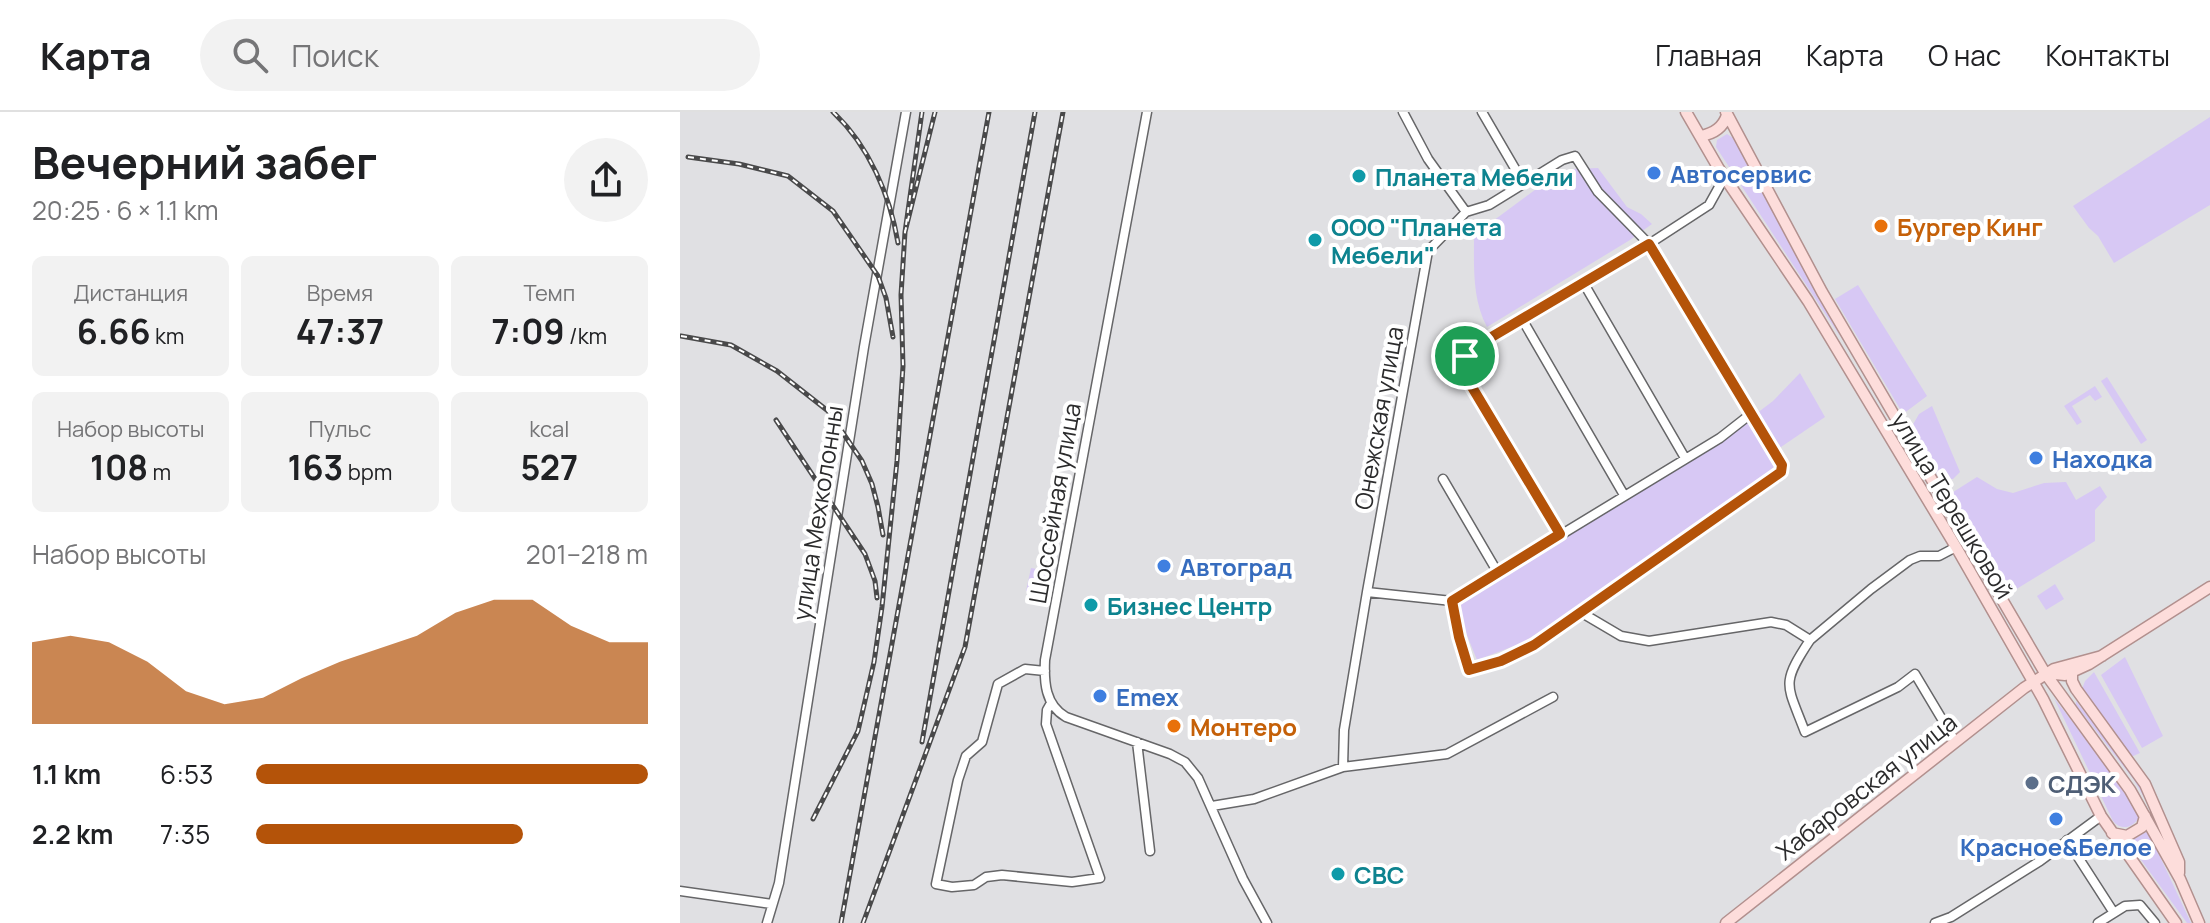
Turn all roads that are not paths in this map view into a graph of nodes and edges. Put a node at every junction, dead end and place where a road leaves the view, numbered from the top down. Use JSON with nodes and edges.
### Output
{"nodes":[{"id":1,"x":906,"y":112,"type":"edge"},
{"id":2,"x":1147,"y":112,"type":"edge"},
{"id":3,"x":1403,"y":112,"type":"edge"},
{"id":4,"x":1482,"y":112,"type":"edge"},
{"id":5,"x":1686,"y":112,"type":"edge"},
{"id":6,"x":1727,"y":114,"type":"edge"},
{"id":7,"x":1700,"y":136,"type":"junction"},
{"id":8,"x":1724,"y":178,"type":"junction"},
{"id":9,"x":1524,"y":184,"type":"junction"},
{"id":10,"x":1466,"y":212,"type":"junction"},
{"id":11,"x":1649,"y":244,"type":"junction"},
{"id":12,"x":1583,"y":282,"type":"junction"},
{"id":13,"x":1522,"y":319,"type":"junction"},
{"id":14,"x":1752,"y":413,"type":"junction"},
{"id":15,"x":1685,"y":458,"type":"junction"},
{"id":16,"x":1443,"y":479,"type":"dead end"},
{"id":17,"x":1624,"y":495,"type":"junction"},
{"id":18,"x":1560,"y":534,"type":"junction"},
{"id":19,"x":1956,"y":547,"type":"junction"},
{"id":20,"x":1498,"y":573,"type":"junction"},
{"id":21,"x":2210,"y":587,"type":"edge"},
{"id":22,"x":1367,"y":592,"type":"junction"},
{"id":23,"x":1452,"y":601,"type":"junction"},
{"id":24,"x":1582,"y":613,"type":"junction"},
{"id":25,"x":1810,"y":640,"type":"junction"},
{"id":26,"x":2102,"y":656,"type":"junction"},
{"id":27,"x":1045,"y":671,"type":"junction"},
{"id":28,"x":2072,"y":672,"type":"junction"},
{"id":29,"x":2045,"y":673,"type":"junction"},
{"id":30,"x":2032,"y":682,"type":"junction"},
{"id":31,"x":1553,"y":697,"type":"dead end"},
{"id":32,"x":1051,"y":703,"type":"junction"},
{"id":33,"x":1955,"y":741,"type":"junction"},
{"id":34,"x":1137,"y":742,"type":"junction"},
{"id":35,"x":1343,"y":767,"type":"junction"},
{"id":36,"x":1212,"y":806,"type":"junction"},
{"id":37,"x":2101,"y":816,"type":"junction"},
{"id":38,"x":2145,"y":816,"type":"junction"},
{"id":39,"x":2112,"y":833,"type":"junction"},
{"id":40,"x":2067,"y":840,"type":"junction"},
{"id":41,"x":1150,"y":851,"type":"dead end"},
{"id":42,"x":2180,"y":879,"type":"junction"},
{"id":43,"x":680,"y":891,"type":"edge"},
{"id":44,"x":772,"y":904,"type":"junction"},
{"id":45,"x":2114,"y":913,"type":"junction"},
{"id":46,"x":765,"y":922,"type":"edge"},
{"id":47,"x":1267,"y":923,"type":"edge"},
{"id":48,"x":1726,"y":923,"type":"edge"},
{"id":49,"x":1935,"y":923,"type":"edge"},
{"id":50,"x":2098,"y":923,"type":"edge"},
{"id":51,"x":2155,"y":923,"type":"edge"},
{"id":52,"x":2176,"y":923,"type":"edge"},
{"id":53,"x":2199,"y":923,"type":"edge"}],
"edges":[{"from":1,"to":44,"type":"street","name":"улица Мехколонны"},
{"from":2,"to":27,"type":"street","name":"Шоссейная улица"},
{"from":3,"to":10,"type":"street"},
{"from":4,"to":9,"type":"street"},
{"from":5,"to":7,"type":"main road","name":"улица Терешковой"},
{"from":6,"to":7,"type":"main road"},
{"from":6,"to":29,"type":"main road","name":"улица Терешковой"},
{"from":7,"to":8,"type":"main road","name":"улица Терешковой"},
{"from":8,"to":11,"type":"street"},
{"from":8,"to":19,"type":"main road","name":"улица Терешковой"},
{"from":9,"to":10,"type":"street","name":"Онежская улица"},
{"from":9,"to":11,"type":"street","name":"Онежская улица"},
{"from":10,"to":22,"type":"street","name":"Онежская улица"},
{"from":11,"to":12,"type":"street"},
{"from":11,"to":14,"type":"street"},
{"from":12,"to":13,"type":"street"},
{"from":12,"to":15,"type":"street"},
{"from":13,"to":17,"type":"street"},
{"from":13,"to":18,"type":"street"},
{"from":14,"to":15,"type":"street"},
{"from":14,"to":24,"type":"street"},
{"from":15,"to":17,"type":"street"},
{"from":16,"to":20,"type":"street"},
{"from":17,"to":18,"type":"street"},
{"from":18,"to":20,"type":"street"},
{"from":19,"to":25,"type":"street"},
{"from":19,"to":30,"type":"main road","name":"улица Терешковой"},
{"from":20,"to":23,"type":"street"},
{"from":21,"to":26,"type":"main road"},
{"from":22,"to":23,"type":"street"},
{"from":22,"to":35,"type":"street","name":"Онежская улица"},
{"from":23,"to":24,"type":"street"},
{"from":24,"to":25,"type":"street"},
{"from":25,"to":33,"type":"street"},
{"from":26,"to":28,"type":"main road"},
{"from":26,"to":29,"type":"main road","name":"Хабаровская улица"},
{"from":27,"to":32,"type":"street","name":"Шоссейная улица"},
{"from":27,"to":32,"type":"street","name":"Шоссейная улица"},
{"from":28,"to":29,"type":"main road"},
{"from":28,"to":42,"type":"main road"},
{"from":29,"to":30,"type":"main road","name":"Хабаровская улица"},
{"from":29,"to":38,"type":"main road","name":"улица Терешковой"},
{"from":30,"to":33,"type":"main road","name":"Хабаровская улица"},
{"from":30,"to":37,"type":"main road","name":"улица Терешковой"},
{"from":31,"to":35,"type":"street"},
{"from":32,"to":34,"type":"street"},
{"from":33,"to":48,"type":"main road","name":"Хабаровская улица"},
{"from":34,"to":36,"type":"street"},
{"from":34,"to":41,"type":"street"},
{"from":35,"to":36,"type":"street"},
{"from":36,"to":47,"type":"street"},
{"from":37,"to":39,"type":"main road","name":"улица Терешковой"},
{"from":37,"to":40,"type":"street"},
{"from":38,"to":39,"type":"main road"},
{"from":38,"to":42,"type":"main road","name":"улица Терешковой"},
{"from":39,"to":52,"type":"main road","name":"улица Терешковой"},
{"from":40,"to":45,"type":"street"},
{"from":40,"to":49,"type":"street"},
{"from":42,"to":53,"type":"main road","name":"улица Терешковой"},
{"from":43,"to":44,"type":"street"},
{"from":44,"to":46,"type":"street","name":"улица Мехколонны"},
{"from":45,"to":50,"type":"street"},
{"from":45,"to":51,"type":"street"}]}
